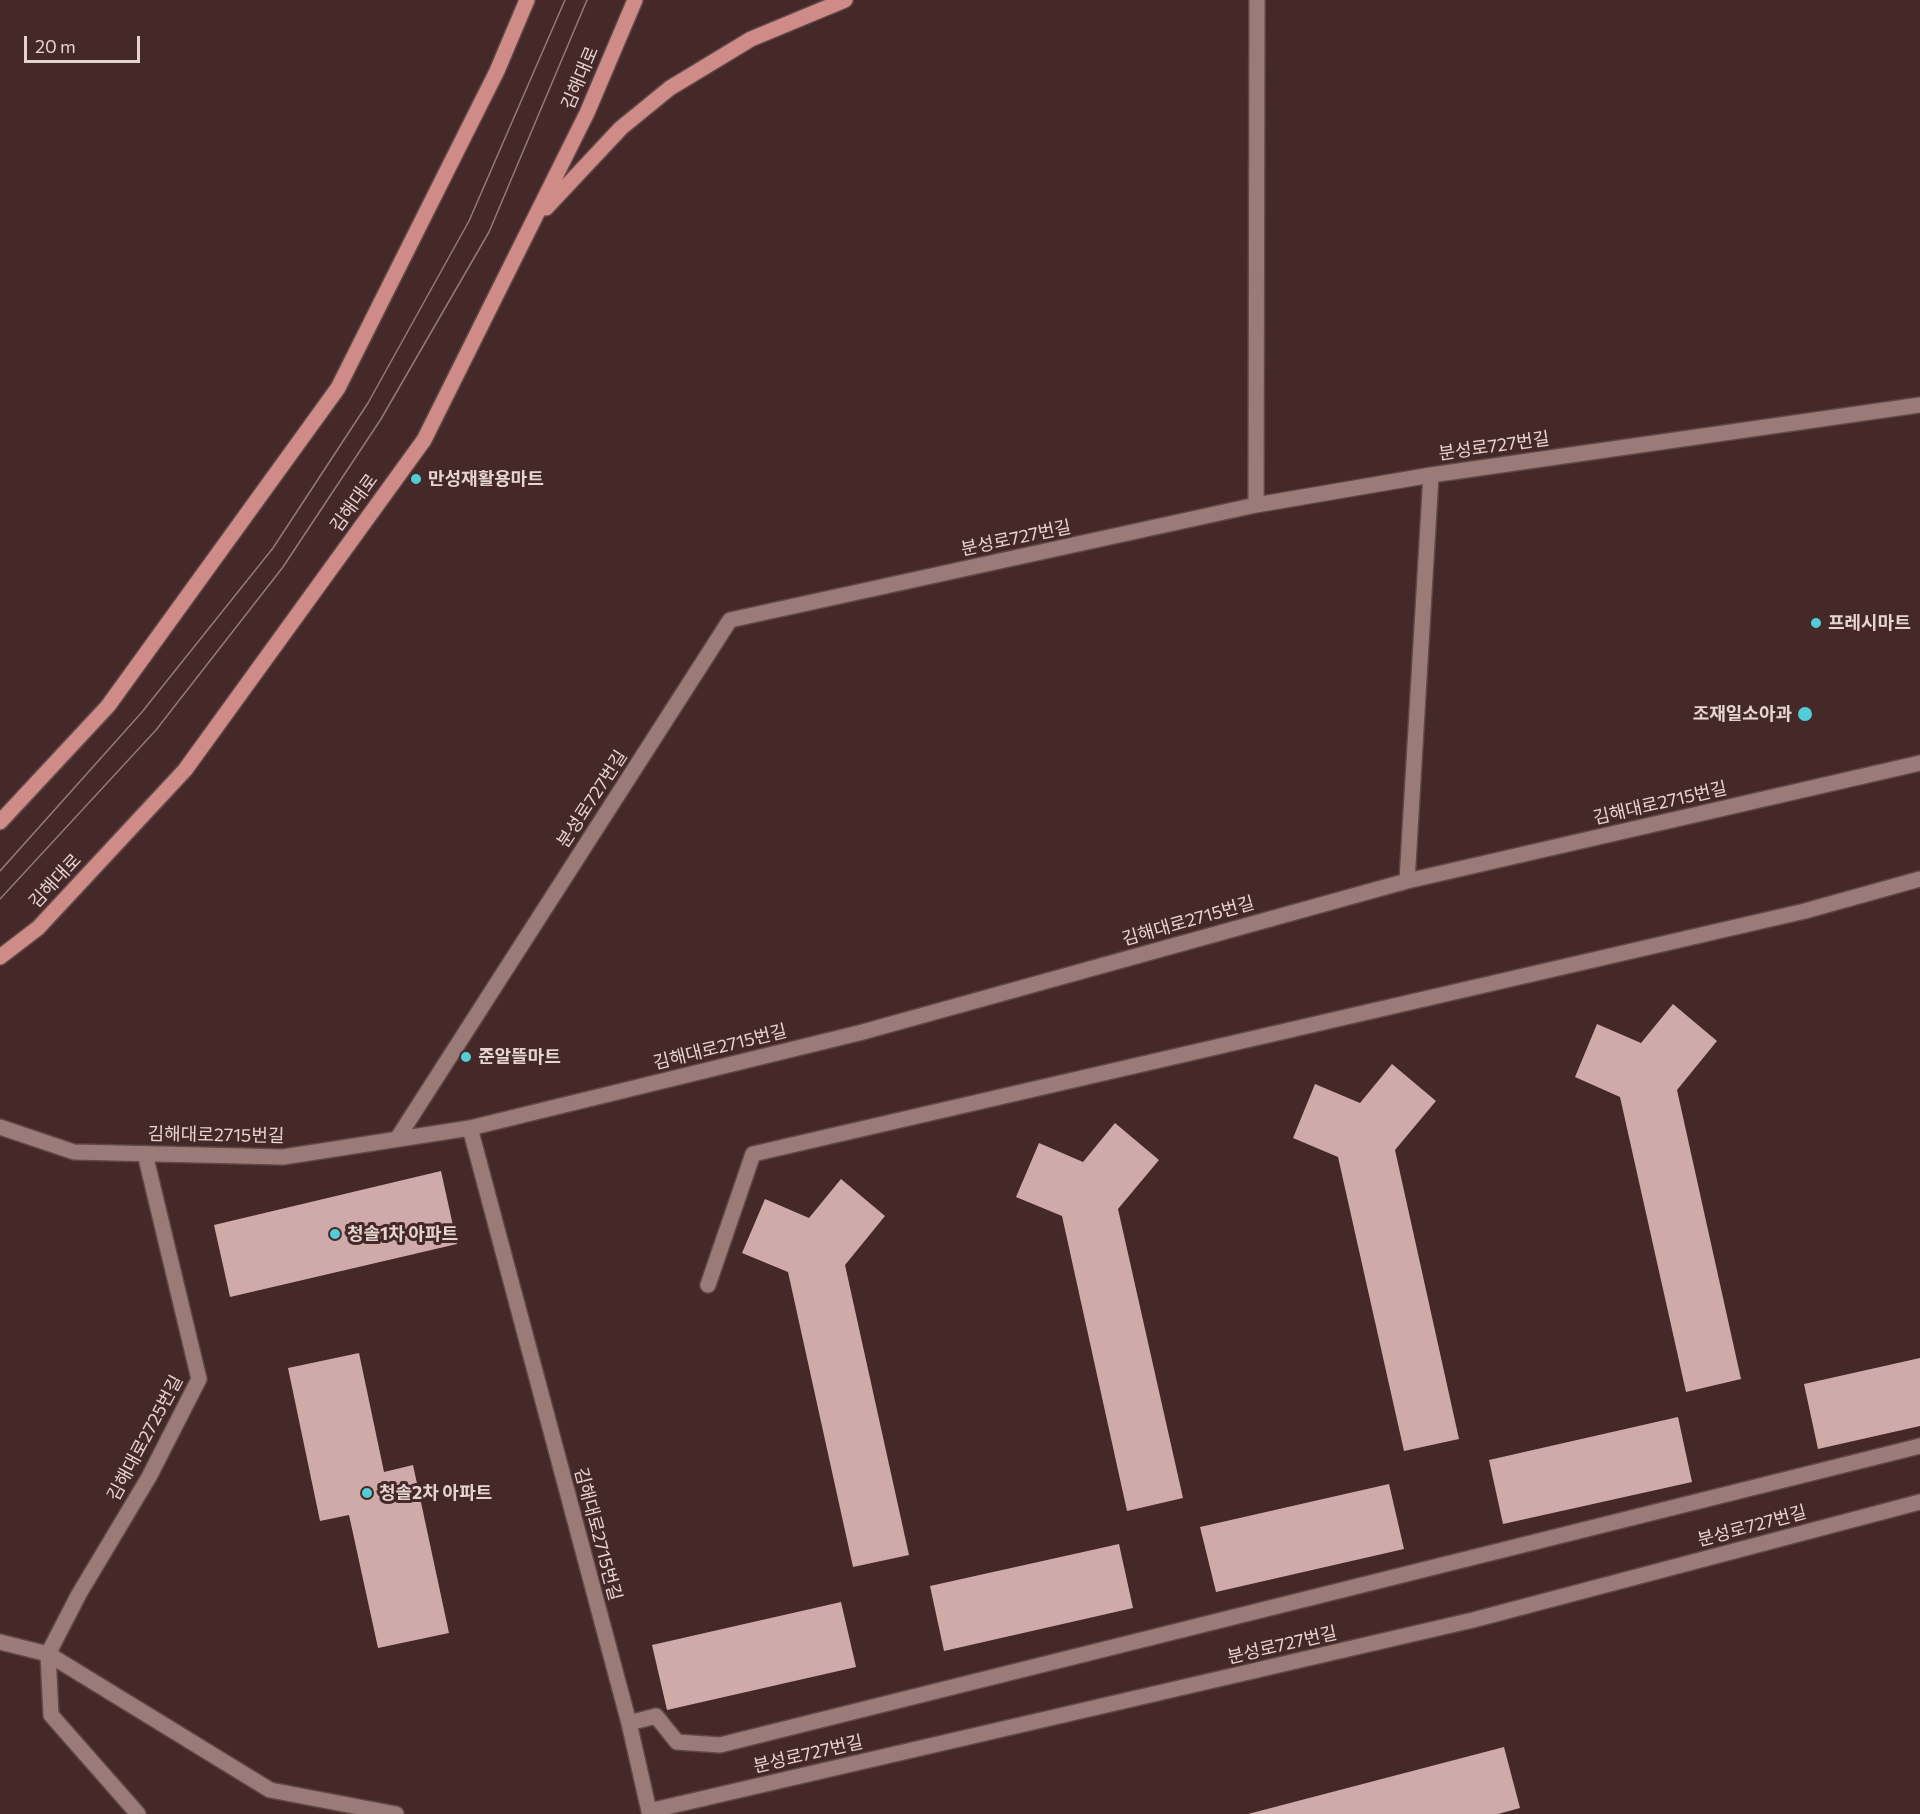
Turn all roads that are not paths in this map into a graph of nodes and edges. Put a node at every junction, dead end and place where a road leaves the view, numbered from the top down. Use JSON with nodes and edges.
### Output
{"nodes":[{"id":1,"x":527,"y":0,"type":"edge"},
{"id":2,"x":635,"y":0,"type":"edge"},
{"id":3,"x":845,"y":0,"type":"edge"},
{"id":4,"x":1257,"y":0,"type":"edge"},
{"id":5,"x":535,"y":219,"type":"junction"},
{"id":6,"x":1920,"y":405,"type":"edge"},
{"id":7,"x":1431,"y":475,"type":"junction"},
{"id":8,"x":1256,"y":505,"type":"junction"},
{"id":9,"x":1920,"y":763,"type":"edge"},
{"id":10,"x":0,"y":822,"type":"edge"},
{"id":11,"x":1920,"y":879,"type":"edge"},
{"id":12,"x":1407,"y":881,"type":"junction"},
{"id":13,"x":0,"y":957,"type":"edge"},
{"id":14,"x":0,"y":1127,"type":"edge"},
{"id":15,"x":470,"y":1128,"type":"junction"},
{"id":16,"x":397,"y":1139,"type":"junction"},
{"id":17,"x":145,"y":1154,"type":"junction"},
{"id":18,"x":708,"y":1285,"type":"dead end"},
{"id":19,"x":1920,"y":1446,"type":"edge"},
{"id":20,"x":1920,"y":1502,"type":"edge"},
{"id":21,"x":0,"y":1642,"type":"edge"},
{"id":22,"x":48,"y":1654,"type":"junction"},
{"id":23,"x":628,"y":1723,"type":"junction"},
{"id":24,"x":649,"y":1811,"type":"joint"},
{"id":25,"x":138,"y":1814,"type":"edge"},
{"id":26,"x":396,"y":1814,"type":"edge"}],
"edges":[{"from":1,"to":10,"type":"main road"},
{"from":2,"to":5,"type":"main road","name":"김해대로"},
{"from":3,"to":5,"type":"main road"},
{"from":4,"to":8,"type":"street"},
{"from":5,"to":13,"type":"main road","name":"김해대로"},
{"from":6,"to":7,"type":"street","name":"분성로727번길"},
{"from":7,"to":8,"type":"street","name":"분성로727번길"},
{"from":7,"to":12,"type":"street"},
{"from":8,"to":16,"type":"street","name":"분성로727번길"},
{"from":9,"to":12,"type":"street","name":"김해대로2715번길"},
{"from":11,"to":18,"type":"street"},
{"from":12,"to":15,"type":"street","name":"김해대로2715번길"},
{"from":14,"to":17,"type":"street","name":"김해대로2715번길"},
{"from":15,"to":16,"type":"street","name":"김해대로2715번길"},
{"from":15,"to":23,"type":"street","name":"김해대로2715번길"},
{"from":16,"to":17,"type":"street","name":"김해대로2715번길"},
{"from":17,"to":22,"type":"street","name":"김해대로2725번길"},
{"from":19,"to":23,"type":"street"},
{"from":20,"to":24,"type":"street","name":"분성로727번길"},
{"from":21,"to":22,"type":"street"},
{"from":22,"to":25,"type":"street"},
{"from":22,"to":26,"type":"street"},
{"from":23,"to":24,"type":"street","name":"김해대로2715번길"}]}
